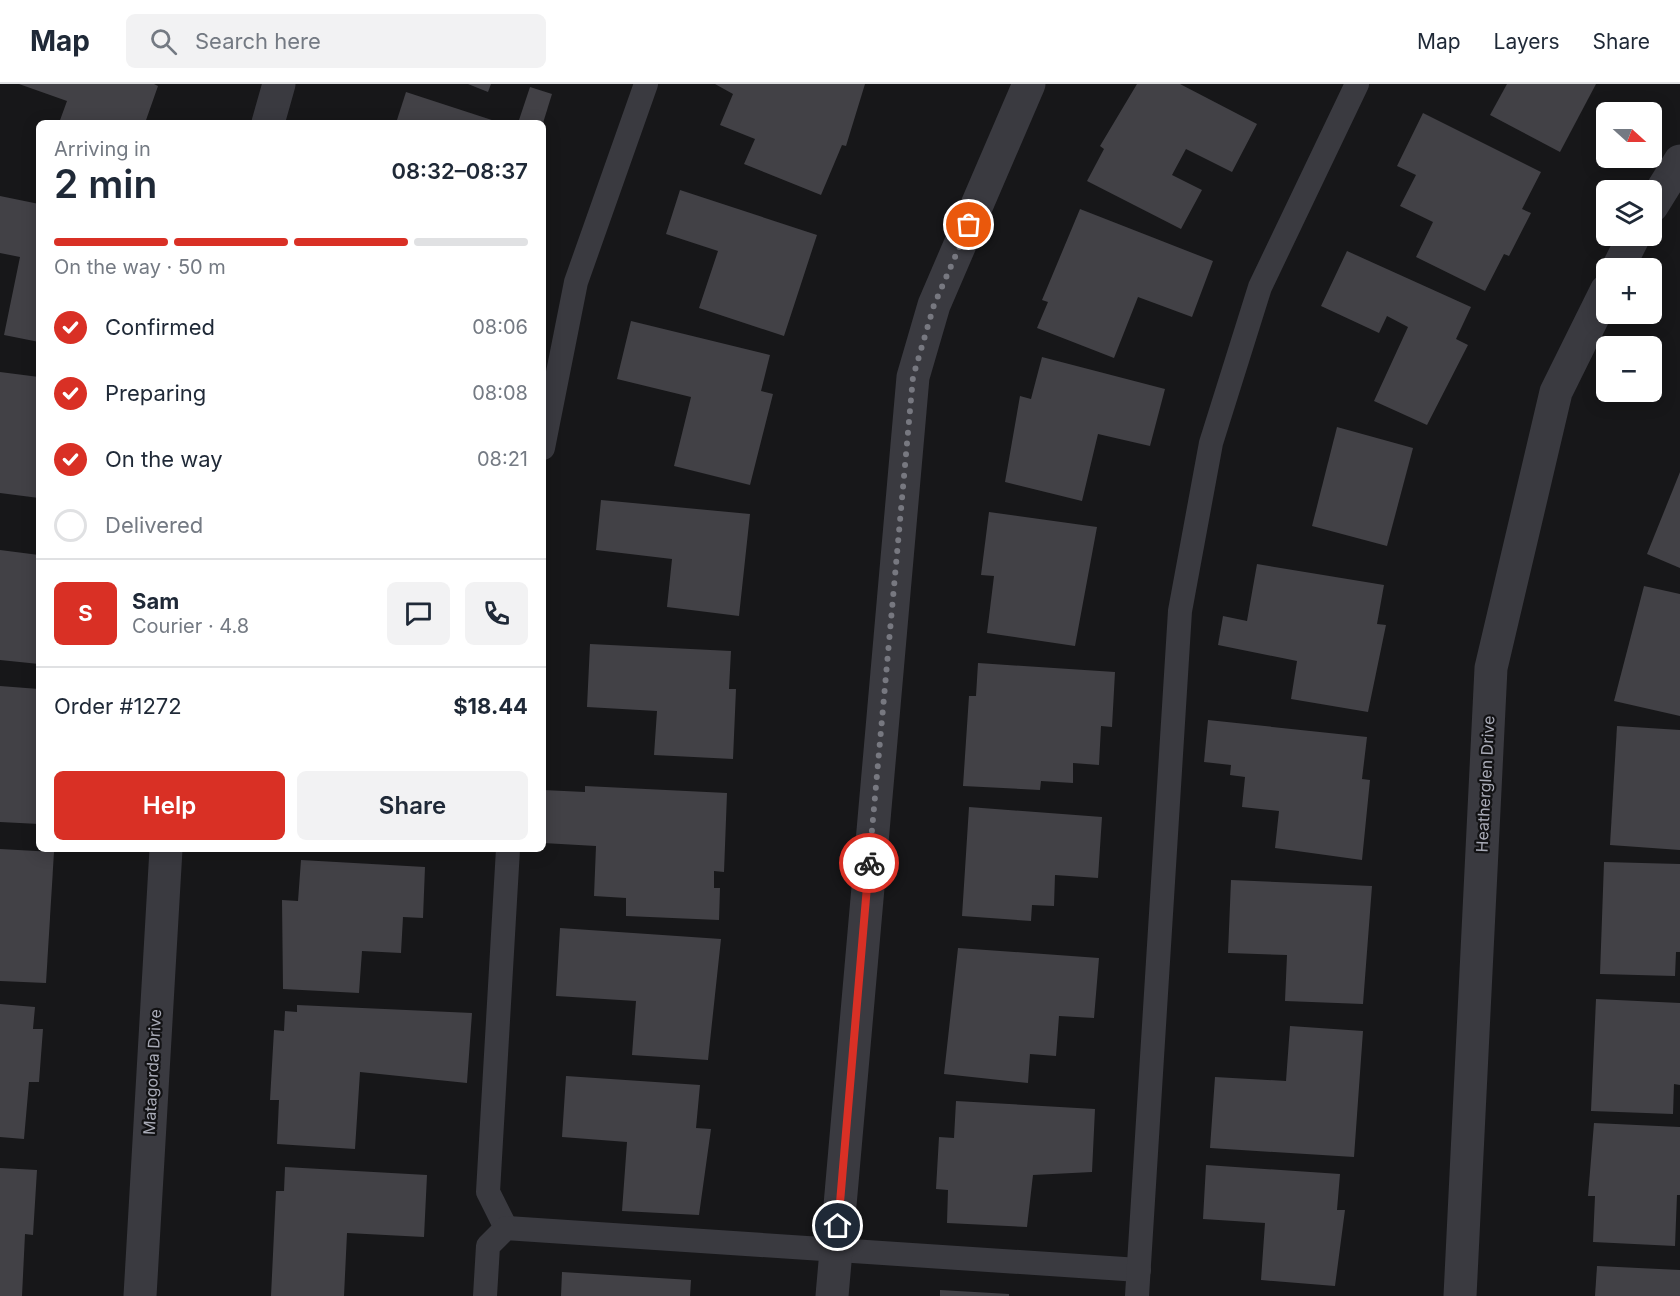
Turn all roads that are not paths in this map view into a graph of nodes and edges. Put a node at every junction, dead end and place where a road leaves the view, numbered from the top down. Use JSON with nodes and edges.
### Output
{"nodes":[{"id":1,"x":279,"y":84,"type":"edge"},
{"id":2,"x":646,"y":84,"type":"edge"},
{"id":3,"x":1029,"y":84,"type":"edge"},
{"id":4,"x":1357,"y":84,"type":"edge"},
{"id":5,"x":269,"y":120,"type":"edge"},
{"id":6,"x":1680,"y":161,"type":"edge"},
{"id":7,"x":1662,"y":190,"type":"edge"},
{"id":8,"x":1596,"y":311,"type":"edge"},
{"id":9,"x":546,"y":433,"type":"edge"},
{"id":10,"x":166,"y":852,"type":"edge"},
{"id":11,"x":508,"y":852,"type":"edge"},
{"id":12,"x":506,"y":1228,"type":"junction"},
{"id":13,"x":836,"y":1249,"type":"junction"},
{"id":14,"x":1139,"y":1270,"type":"junction"},
{"id":15,"x":140,"y":1296,"type":"edge"},
{"id":16,"x":484,"y":1296,"type":"edge"},
{"id":17,"x":832,"y":1296,"type":"edge"},
{"id":18,"x":1137,"y":1296,"type":"edge"},
{"id":19,"x":1460,"y":1296,"type":"edge"}],
"edges":[{"from":1,"to":5,"type":"street"},
{"from":2,"to":9,"type":"lane"},
{"from":3,"to":13,"type":"street"},
{"from":4,"to":14,"type":"lane"},
{"from":6,"to":7,"type":"street"},
{"from":8,"to":19,"type":"street","name":"Heatherglen Drive"},
{"from":10,"to":15,"type":"street","name":"Matagorda Drive"},
{"from":11,"to":12,"type":"lane"},
{"from":12,"to":13,"type":"lane"},
{"from":12,"to":16,"type":"lane"},
{"from":13,"to":14,"type":"lane"},
{"from":13,"to":17,"type":"street"},
{"from":14,"to":18,"type":"lane"}]}
